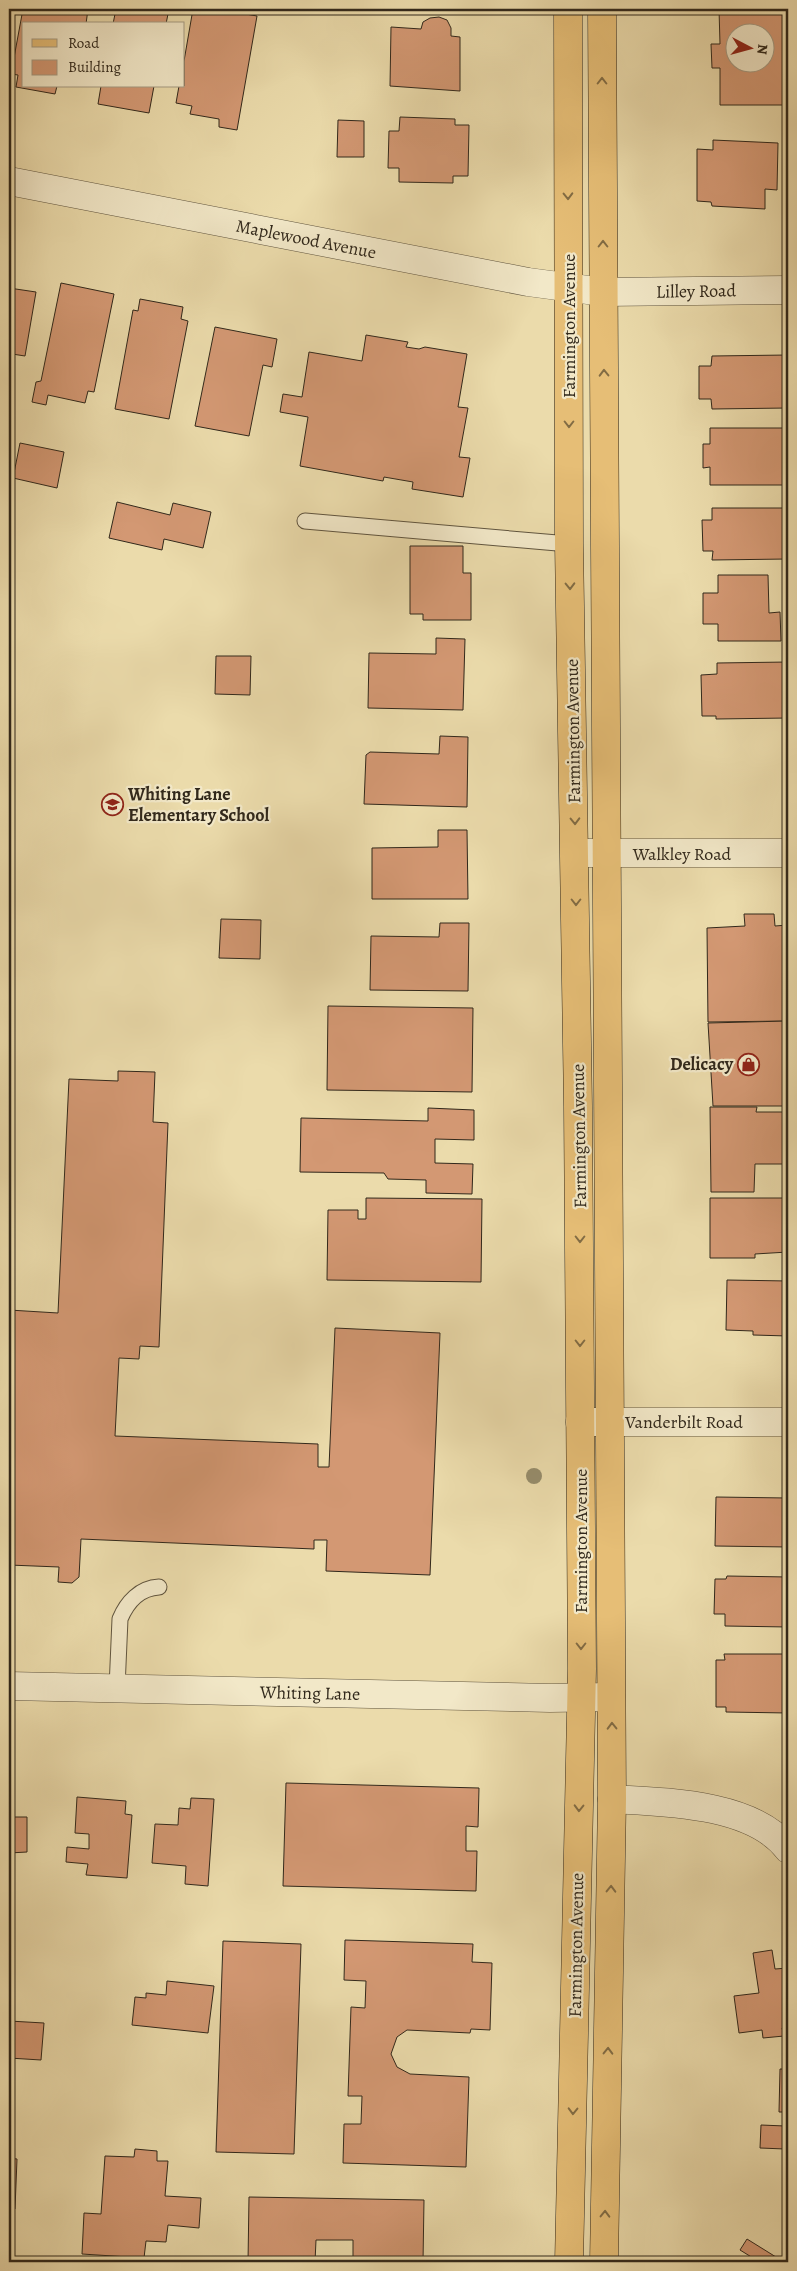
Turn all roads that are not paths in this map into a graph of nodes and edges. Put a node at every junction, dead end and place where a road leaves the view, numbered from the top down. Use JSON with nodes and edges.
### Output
{"nodes":[{"id":1,"x":568,"y":9,"type":"edge"},
{"id":2,"x":602,"y":9,"type":"edge"},
{"id":3,"x":9,"y":181,"type":"edge"},
{"id":4,"x":568,"y":288,"type":"junction"},
{"id":5,"x":788,"y":290,"type":"edge"},
{"id":6,"x":603,"y":292,"type":"junction"},
{"id":7,"x":305,"y":521,"type":"dead end"},
{"id":8,"x":570,"y":544,"type":"junction"},
{"id":9,"x":576,"y":853,"type":"junction"},
{"id":10,"x":788,"y":853,"type":"edge"},
{"id":11,"x":608,"y":854,"type":"junction"},
{"id":12,"x":580,"y":1422,"type":"junction"},
{"id":13,"x":612,"y":1422,"type":"junction"},
{"id":14,"x":788,"y":1422,"type":"edge"},
{"id":15,"x":159,"y":1587,"type":"dead end"},
{"id":16,"x":9,"y":1686,"type":"edge"},
{"id":17,"x":117,"y":1688,"type":"junction"},
{"id":18,"x":582,"y":1697,"type":"junction"},
{"id":19,"x":611,"y":1697,"type":"junction"},
{"id":20,"x":612,"y":1799,"type":"junction"},
{"id":21,"x":788,"y":1849,"type":"edge"},
{"id":22,"x":569,"y":2262,"type":"edge"},
{"id":23,"x":604,"y":2262,"type":"edge"}],
"edges":[{"from":1,"to":4,"type":"main road","name":"Farmington Avenue","one_way":true},
{"from":6,"to":2,"type":"main road","name":"Farmington Avenue","one_way":true},
{"from":3,"to":4,"type":"street","name":"Maplewood Avenue"},
{"from":4,"to":6,"type":"street","name":"Maplewood Avenue"},
{"from":4,"to":8,"type":"main road","name":"Farmington Avenue","one_way":true},
{"from":5,"to":6,"type":"street","name":"Lilley Road"},
{"from":11,"to":6,"type":"main road","name":"Farmington Avenue","one_way":true},
{"from":7,"to":8,"type":"lane"},
{"from":8,"to":9,"type":"main road","name":"Farmington Avenue","one_way":true},
{"from":9,"to":11,"type":"street","name":"Walkley Road"},
{"from":9,"to":12,"type":"main road","name":"Farmington Avenue","one_way":true},
{"from":10,"to":11,"type":"street","name":"Walkley Road"},
{"from":11,"to":13,"type":"main road","name":"Farmington Avenue"},
{"from":12,"to":13,"type":"street","name":"Vanderbilt Road"},
{"from":12,"to":18,"type":"main road","name":"Farmington Avenue","one_way":true},
{"from":13,"to":14,"type":"street","name":"Vanderbilt Road"},
{"from":13,"to":19,"type":"main road","name":"Farmington Avenue"},
{"from":15,"to":17,"type":"lane"},
{"from":16,"to":17,"type":"street","name":"Whiting Lane"},
{"from":17,"to":18,"type":"street","name":"Whiting Lane"},
{"from":18,"to":19,"type":"street","name":"Whiting Lane"},
{"from":18,"to":22,"type":"main road","name":"Farmington Avenue","one_way":true},
{"from":20,"to":19,"type":"main road","name":"Farmington Avenue","one_way":true},
{"from":20,"to":21,"type":"street"},
{"from":23,"to":20,"type":"main road","name":"Farmington Avenue","one_way":true}]}
